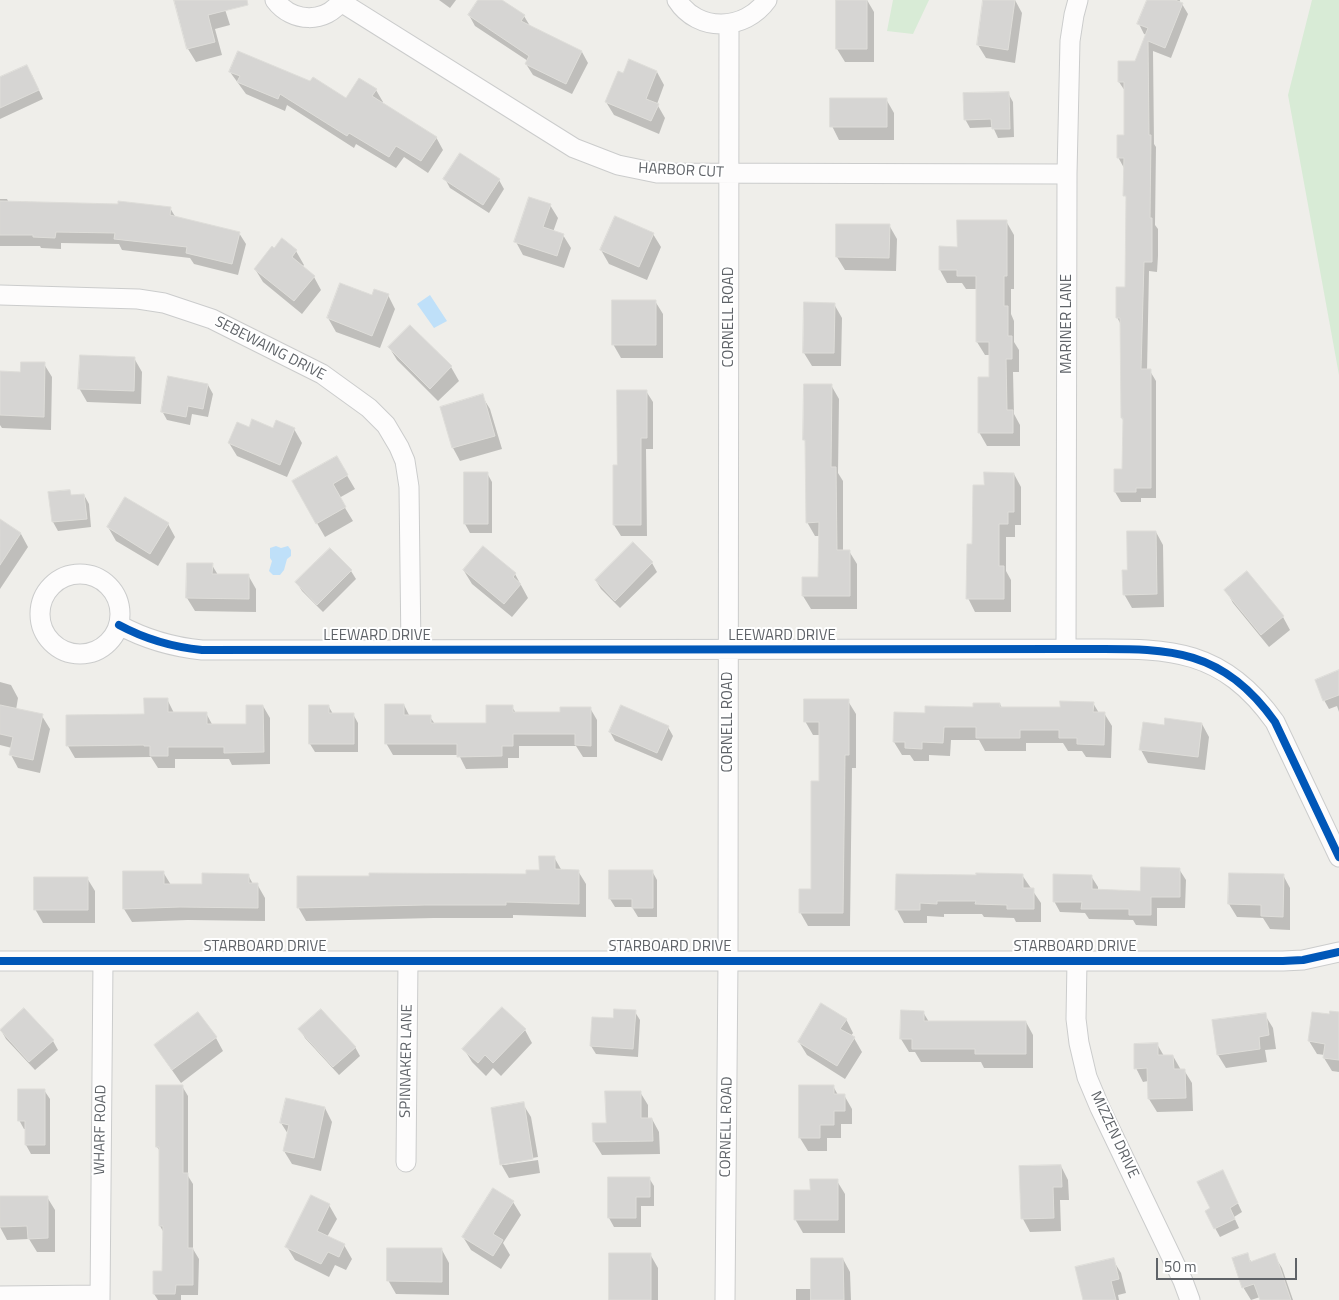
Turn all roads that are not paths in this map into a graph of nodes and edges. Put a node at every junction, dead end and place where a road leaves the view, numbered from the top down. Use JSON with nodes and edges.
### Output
{"nodes":[{"id":1,"x":275,"y":0,"type":"edge"},
{"id":2,"x":677,"y":0,"type":"edge"},
{"id":3,"x":767,"y":0,"type":"edge"},
{"id":4,"x":1078,"y":0,"type":"edge"},
{"id":5,"x":342,"y":1,"type":"edge"},
{"id":6,"x":729,"y":24,"type":"junction"},
{"id":7,"x":729,"y":174,"type":"junction"},
{"id":8,"x":1067,"y":174,"type":"junction"},
{"id":9,"x":0,"y":295,"type":"edge"},
{"id":10,"x":119,"y":625,"type":"junction"},
{"id":11,"x":1066,"y":649,"type":"junction"},
{"id":12,"x":411,"y":650,"type":"junction"},
{"id":13,"x":728,"y":650,"type":"junction"},
{"id":14,"x":1339,"y":857,"type":"edge"},
{"id":15,"x":1339,"y":952,"type":"edge"},
{"id":16,"x":0,"y":961,"type":"edge"},
{"id":17,"x":103,"y":961,"type":"junction"},
{"id":18,"x":408,"y":961,"type":"junction"},
{"id":19,"x":728,"y":961,"type":"junction"},
{"id":20,"x":1076,"y":961,"type":"junction"},
{"id":21,"x":406,"y":1162,"type":"dead end"},
{"id":22,"x":0,"y":1296,"type":"edge"},
{"id":23,"x":100,"y":1297,"type":"edge"},
{"id":24,"x":725,"y":1300,"type":"edge"},
{"id":25,"x":1190,"y":1300,"type":"edge"}],
"edges":[{"from":1,"to":5,"type":"street","name":"HARBOR CUT"},
{"from":2,"to":6,"type":"street"},
{"from":3,"to":6,"type":"street"},
{"from":4,"to":8,"type":"street","name":"MARINER LANE"},
{"from":5,"to":7,"type":"street","name":"HARBOR CUT"},
{"from":6,"to":7,"type":"street","name":"CORNELL ROAD"},
{"from":7,"to":8,"type":"street","name":"HARBOR CUT"},
{"from":7,"to":13,"type":"street","name":"CORNELL ROAD"},
{"from":8,"to":11,"type":"street","name":"MARINER LANE"},
{"from":9,"to":12,"type":"street","name":"SEBEWAING DRIVE"},
{"from":10,"to":10,"type":"street"},
{"from":10,"to":12,"type":"street","name":"LEEWARD DRIVE"},
{"from":11,"to":13,"type":"street","name":"LEEWARD DRIVE"},
{"from":11,"to":14,"type":"street","name":"LEEWARD DRIVE"},
{"from":12,"to":13,"type":"street","name":"LEEWARD DRIVE"},
{"from":13,"to":19,"type":"street","name":"CORNELL ROAD"},
{"from":15,"to":20,"type":"street","name":"STARBOARD DRIVE"},
{"from":16,"to":17,"type":"street","name":"STARBOARD DRIVE"},
{"from":17,"to":18,"type":"street","name":"STARBOARD DRIVE"},
{"from":17,"to":23,"type":"street","name":"WHARF ROAD"},
{"from":18,"to":19,"type":"street","name":"STARBOARD DRIVE"},
{"from":18,"to":21,"type":"street","name":"SPINNAKER LANE"},
{"from":19,"to":20,"type":"street","name":"STARBOARD DRIVE"},
{"from":19,"to":24,"type":"street","name":"CORNELL ROAD"},
{"from":20,"to":25,"type":"street","name":"MIZZEN DRIVE"},
{"from":22,"to":23,"type":"street"}]}
